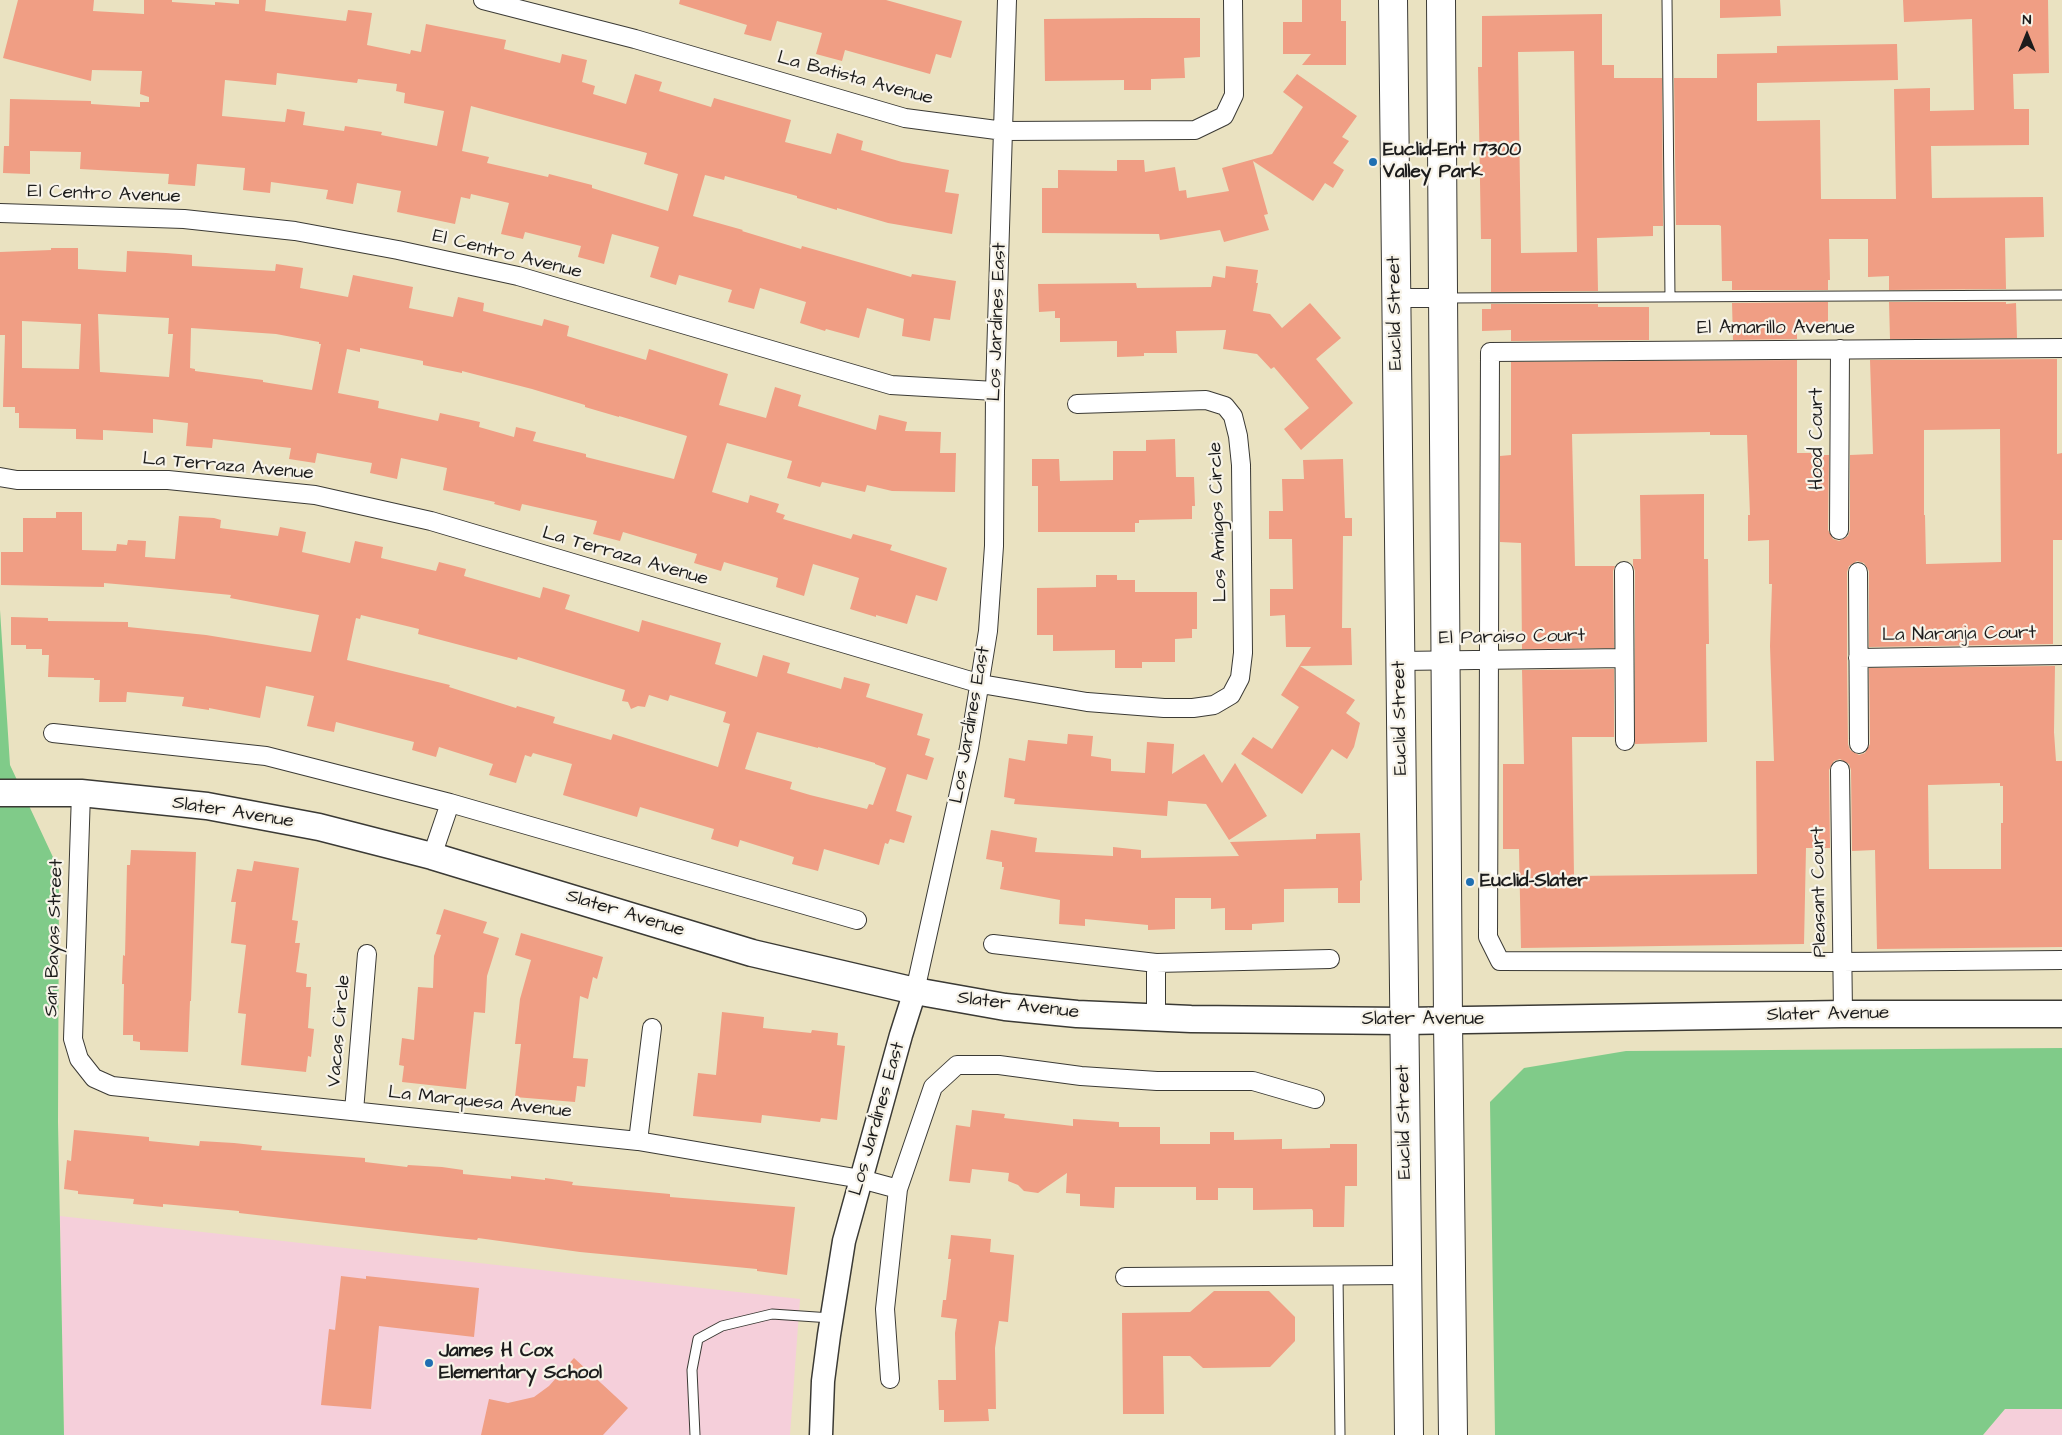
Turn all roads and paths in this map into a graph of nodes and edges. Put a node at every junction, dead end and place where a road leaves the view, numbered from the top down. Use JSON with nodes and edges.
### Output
{"nodes":[{"id":1,"x":483,"y":0,"type":"edge"},
{"id":2,"x":1007,"y":0,"type":"edge"},
{"id":3,"x":1233,"y":0,"type":"edge"},
{"id":4,"x":1393,"y":0,"type":"edge"},
{"id":5,"x":1440,"y":0,"type":"edge"},
{"id":6,"x":1667,"y":0,"type":"edge"},
{"id":7,"x":1004,"y":131,"type":"junction"},
{"id":8,"x":0,"y":213,"type":"edge"},
{"id":9,"x":2062,"y":295,"type":"edge"},
{"id":10,"x":1670,"y":297,"type":"junction"},
{"id":11,"x":1396,"y":298,"type":"junction"},
{"id":12,"x":1443,"y":298,"type":"junction"},
{"id":13,"x":2062,"y":348,"type":"edge"},
{"id":14,"x":1840,"y":349,"type":"junction"},
{"id":15,"x":995,"y":392,"type":"junction"},
{"id":16,"x":1078,"y":404,"type":"dead end"},
{"id":17,"x":0,"y":477,"type":"edge"},
{"id":18,"x":1840,"y":530,"type":"dead end"},
{"id":19,"x":1624,"y":571,"type":"dead end"},
{"id":20,"x":1858,"y":572,"type":"dead end"},
{"id":21,"x":2062,"y":655,"type":"edge"},
{"id":22,"x":1624,"y":658,"type":"junction"},
{"id":23,"x":1858,"y":658,"type":"junction"},
{"id":24,"x":1446,"y":660,"type":"junction"},
{"id":25,"x":1400,"y":661,"type":"junction"},
{"id":26,"x":1488,"y":661,"type":"junction"},
{"id":27,"x":981,"y":684,"type":"junction"},
{"id":28,"x":1231,"y":695,"type":"joint"},
{"id":29,"x":53,"y":733,"type":"dead end"},
{"id":30,"x":1625,"y":741,"type":"dead end"},
{"id":31,"x":1859,"y":744,"type":"dead end"},
{"id":32,"x":1840,"y":770,"type":"dead end"},
{"id":33,"x":0,"y":793,"type":"edge"},
{"id":34,"x":81,"y":793,"type":"junction"},
{"id":35,"x":450,"y":803,"type":"junction"},
{"id":36,"x":432,"y":856,"type":"junction"},
{"id":37,"x":857,"y":920,"type":"dead end"},
{"id":38,"x":994,"y":944,"type":"dead end"},
{"id":39,"x":367,"y":954,"type":"dead end"},
{"id":40,"x":1330,"y":959,"type":"dead end"},
{"id":41,"x":2062,"y":960,"type":"edge"},
{"id":42,"x":1842,"y":962,"type":"junction"},
{"id":43,"x":1156,"y":963,"type":"junction"},
{"id":44,"x":916,"y":991,"type":"junction"},
{"id":45,"x":1843,"y":1014,"type":"junction"},
{"id":46,"x":2062,"y":1014,"type":"edge"},
{"id":47,"x":1156,"y":1018,"type":"junction"},
{"id":48,"x":1448,"y":1020,"type":"junction"},
{"id":49,"x":1404,"y":1021,"type":"junction"},
{"id":50,"x":652,"y":1028,"type":"dead end"},
{"id":51,"x":94,"y":1078,"type":"joint"},
{"id":52,"x":1315,"y":1099,"type":"dead end"},
{"id":53,"x":354,"y":1111,"type":"junction"},
{"id":54,"x":638,"y":1141,"type":"junction"},
{"id":55,"x":861,"y":1179,"type":"junction"},
{"id":56,"x":898,"y":1190,"type":"junction"},
{"id":57,"x":1407,"y":1275,"type":"junction"},
{"id":58,"x":1338,"y":1276,"type":"junction"},
{"id":59,"x":1125,"y":1277,"type":"dead end"},
{"id":60,"x":831,"y":1318,"type":"junction"},
{"id":61,"x":890,"y":1379,"type":"dead end"},
{"id":62,"x":695,"y":1435,"type":"edge"},
{"id":63,"x":821,"y":1435,"type":"edge"},
{"id":64,"x":1340,"y":1435,"type":"edge"},
{"id":65,"x":1409,"y":1435,"type":"edge"},
{"id":66,"x":1453,"y":1435,"type":"edge"}],
"edges":[{"from":1,"to":7,"type":"street","name":"La Batista Avenue"},
{"from":2,"to":7,"type":"street","name":"Los Jardines East"},
{"from":3,"to":7,"type":"street","name":"La Batista Avenue"},
{"from":4,"to":11,"type":"main road","name":"Euclid Street"},
{"from":5,"to":12,"type":"main road"},
{"from":6,"to":10,"type":"lane"},
{"from":7,"to":15,"type":"street","name":"Los Jardines East"},
{"from":8,"to":15,"type":"street","name":"El Centro Avenue"},
{"from":9,"to":10,"type":"lane"},
{"from":10,"to":12,"type":"lane"},
{"from":11,"to":12,"type":"street"},
{"from":11,"to":25,"type":"main road","name":"Euclid Street"},
{"from":12,"to":24,"type":"main road"},
{"from":13,"to":14,"type":"street","name":"El Amarillo Avenue"},
{"from":14,"to":18,"type":"street","name":"Hood Court"},
{"from":14,"to":26,"type":"street","name":"El Amarillo Avenue"},
{"from":15,"to":27,"type":"street","name":"Los Jardines East"},
{"from":16,"to":28,"type":"street","name":"Los Amigos Circle"},
{"from":17,"to":27,"type":"street","name":"La Terraza Avenue"},
{"from":19,"to":22,"type":"street"},
{"from":20,"to":23,"type":"street"},
{"from":21,"to":23,"type":"street","name":"La Naranja Court"},
{"from":22,"to":26,"type":"street","name":"El Paraiso Court"},
{"from":22,"to":30,"type":"street"},
{"from":23,"to":31,"type":"street"},
{"from":24,"to":25,"type":"street","name":"El Paraiso Court"},
{"from":24,"to":26,"type":"street","name":"El Paraiso Court"},
{"from":24,"to":48,"type":"main road"},
{"from":25,"to":49,"type":"main road","name":"Euclid Street"},
{"from":26,"to":42,"type":"street"},
{"from":27,"to":28,"type":"street","name":"La Terraza Avenue"},
{"from":27,"to":44,"type":"street","name":"Los Jardines East"},
{"from":29,"to":35,"type":"street"},
{"from":32,"to":42,"type":"street","name":"Pleasant Court"},
{"from":33,"to":34,"type":"main road","name":"Slater Avenue"},
{"from":34,"to":36,"type":"main road","name":"Slater Avenue"},
{"from":34,"to":51,"type":"street","name":"San Bayas Street"},
{"from":35,"to":36,"type":"street"},
{"from":35,"to":37,"type":"street"},
{"from":36,"to":44,"type":"main road","name":"Slater Avenue"},
{"from":38,"to":43,"type":"street"},
{"from":39,"to":53,"type":"street","name":"Vacas Circle"},
{"from":40,"to":43,"type":"street"},
{"from":41,"to":42,"type":"street"},
{"from":42,"to":45,"type":"street","name":"Pleasant Court"},
{"from":43,"to":47,"type":"street"},
{"from":44,"to":47,"type":"main road","name":"Slater Avenue"},
{"from":44,"to":55,"type":"street","name":"Los Jardines East"},
{"from":45,"to":46,"type":"main road","name":"Slater Avenue"},
{"from":45,"to":48,"type":"main road","name":"Slater Avenue"},
{"from":47,"to":49,"type":"main road","name":"Slater Avenue"},
{"from":48,"to":49,"type":"main road","name":"Slater Avenue"},
{"from":48,"to":66,"type":"main road"},
{"from":49,"to":57,"type":"main road","name":"Euclid Street"},
{"from":50,"to":54,"type":"street"},
{"from":51,"to":53,"type":"street","name":"La Marquesa Avenue"},
{"from":52,"to":56,"type":"street"},
{"from":53,"to":54,"type":"street","name":"La Marquesa Avenue"},
{"from":54,"to":55,"type":"street","name":"La Marquesa Avenue"},
{"from":55,"to":56,"type":"street","name":"La Marquesa Avenue"},
{"from":55,"to":60,"type":"street","name":"Los Jardines East"},
{"from":56,"to":61,"type":"street"},
{"from":57,"to":58,"type":"street"},
{"from":57,"to":65,"type":"main road","name":"Euclid Street"},
{"from":58,"to":59,"type":"street"},
{"from":58,"to":64,"type":"lane"},
{"from":60,"to":62,"type":"lane"},
{"from":60,"to":63,"type":"street","name":"Los Jardines East"}]}
